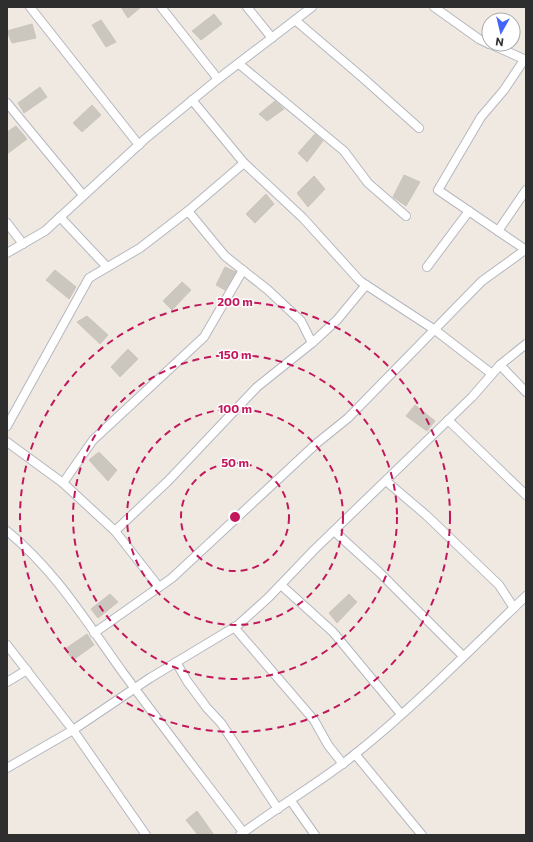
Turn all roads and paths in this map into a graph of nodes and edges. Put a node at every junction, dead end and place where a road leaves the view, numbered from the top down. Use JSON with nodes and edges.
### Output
{"nodes":[{"id":1,"x":30,"y":7,"type":"edge"},
{"id":2,"x":161,"y":7,"type":"edge"},
{"id":3,"x":247,"y":7,"type":"edge"},
{"id":4,"x":312,"y":7,"type":"edge"},
{"id":5,"x":434,"y":7,"type":"edge"},
{"id":6,"x":295,"y":20,"type":"junction"},
{"id":7,"x":272,"y":38,"type":"junction"},
{"id":8,"x":481,"y":40,"type":"edge"},
{"id":9,"x":507,"y":52,"type":"edge"},
{"id":10,"x":525,"y":60,"type":"edge"},
{"id":11,"x":239,"y":64,"type":"junction"},
{"id":12,"x":218,"y":79,"type":"junction"},
{"id":13,"x":192,"y":100,"type":"junction"},
{"id":14,"x":7,"y":103,"type":"edge"},
{"id":15,"x":419,"y":128,"type":"dead end"},
{"id":16,"x":138,"y":145,"type":"junction"},
{"id":17,"x":244,"y":164,"type":"junction"},
{"id":18,"x":526,"y":190,"type":"edge"},
{"id":19,"x":84,"y":195,"type":"junction"},
{"id":20,"x":188,"y":211,"type":"junction"},
{"id":21,"x":469,"y":211,"type":"junction"},
{"id":22,"x":406,"y":216,"type":"dead end"},
{"id":23,"x":60,"y":217,"type":"junction"},
{"id":24,"x":7,"y":223,"type":"edge"},
{"id":25,"x":498,"y":231,"type":"junction"},
{"id":26,"x":23,"y":244,"type":"junction"},
{"id":27,"x":526,"y":250,"type":"edge"},
{"id":28,"x":7,"y":253,"type":"edge"},
{"id":29,"x":107,"y":267,"type":"junction"},
{"id":30,"x":427,"y":267,"type":"dead end"},
{"id":31,"x":243,"y":270,"type":"junction"},
{"id":32,"x":366,"y":285,"type":"junction"},
{"id":33,"x":435,"y":330,"type":"junction"},
{"id":34,"x":312,"y":343,"type":"junction"},
{"id":35,"x":526,"y":344,"type":"edge"},
{"id":36,"x":500,"y":365,"type":"junction"},
{"id":37,"x":492,"y":374,"type":"junction"},
{"id":38,"x":526,"y":392,"type":"edge"},
{"id":39,"x":448,"y":420,"type":"junction"},
{"id":40,"x":7,"y":426,"type":"edge"},
{"id":41,"x":7,"y":442,"type":"edge"},
{"id":42,"x":386,"y":481,"type":"junction"},
{"id":43,"x":63,"y":483,"type":"junction"},
{"id":44,"x":526,"y":495,"type":"edge"},
{"id":45,"x":115,"y":531,"type":"junction"},
{"id":46,"x":334,"y":531,"type":"junction"},
{"id":47,"x":7,"y":532,"type":"edge"},
{"id":48,"x":280,"y":585,"type":"junction"},
{"id":49,"x":159,"y":587,"type":"junction"},
{"id":50,"x":526,"y":596,"type":"edge"},
{"id":51,"x":514,"y":608,"type":"junction"},
{"id":52,"x":234,"y":627,"type":"junction"},
{"id":53,"x":94,"y":633,"type":"junction"},
{"id":54,"x":7,"y":644,"type":"edge"},
{"id":55,"x":463,"y":656,"type":"junction"},
{"id":56,"x":176,"y":662,"type":"junction"},
{"id":57,"x":27,"y":670,"type":"junction"},
{"id":58,"x":7,"y":682,"type":"edge"},
{"id":59,"x":135,"y":689,"type":"junction"},
{"id":60,"x":401,"y":714,"type":"junction"},
{"id":61,"x":74,"y":730,"type":"junction"},
{"id":62,"x":355,"y":754,"type":"junction"},
{"id":63,"x":343,"y":764,"type":"junction"},
{"id":64,"x":7,"y":768,"type":"edge"},
{"id":65,"x":291,"y":801,"type":"junction"},
{"id":66,"x":278,"y":809,"type":"junction"},
{"id":67,"x":241,"y":834,"type":"edge"},
{"id":68,"x":146,"y":835,"type":"edge"},
{"id":69,"x":315,"y":835,"type":"edge"},
{"id":70,"x":422,"y":835,"type":"edge"}],
"edges":[{"from":1,"to":16,"type":"street"},
{"from":2,"to":12,"type":"street"},
{"from":3,"to":7,"type":"street"},
{"from":4,"to":6,"type":"street"},
{"from":5,"to":8,"type":"street"},
{"from":6,"to":7,"type":"street"},
{"from":6,"to":15,"type":"street"},
{"from":7,"to":11,"type":"street"},
{"from":9,"to":10,"type":"street"},
{"from":10,"to":21,"type":"street"},
{"from":11,"to":12,"type":"street"},
{"from":11,"to":22,"type":"street"},
{"from":12,"to":13,"type":"street"},
{"from":13,"to":16,"type":"street"},
{"from":13,"to":17,"type":"street"},
{"from":14,"to":19,"type":"street"},
{"from":16,"to":19,"type":"street"},
{"from":17,"to":20,"type":"street"},
{"from":17,"to":32,"type":"street"},
{"from":18,"to":25,"type":"street"},
{"from":19,"to":23,"type":"street"},
{"from":20,"to":29,"type":"street"},
{"from":20,"to":31,"type":"street"},
{"from":21,"to":25,"type":"street"},
{"from":21,"to":30,"type":"street"},
{"from":23,"to":26,"type":"street"},
{"from":23,"to":29,"type":"street"},
{"from":24,"to":26,"type":"street"},
{"from":25,"to":27,"type":"street"},
{"from":26,"to":28,"type":"street"},
{"from":27,"to":33,"type":"street"},
{"from":29,"to":40,"type":"street"},
{"from":31,"to":34,"type":"street"},
{"from":31,"to":43,"type":"street"},
{"from":32,"to":33,"type":"street"},
{"from":32,"to":34,"type":"street"},
{"from":33,"to":37,"type":"street"},
{"from":33,"to":49,"type":"street"},
{"from":34,"to":45,"type":"street"},
{"from":35,"to":36,"type":"street"},
{"from":36,"to":37,"type":"street"},
{"from":36,"to":38,"type":"street"},
{"from":37,"to":39,"type":"street"},
{"from":39,"to":42,"type":"street"},
{"from":39,"to":44,"type":"street"},
{"from":41,"to":43,"type":"street"},
{"from":42,"to":46,"type":"street"},
{"from":42,"to":51,"type":"street"},
{"from":43,"to":45,"type":"street"},
{"from":45,"to":49,"type":"street"},
{"from":46,"to":48,"type":"street"},
{"from":46,"to":55,"type":"street"},
{"from":47,"to":53,"type":"street"},
{"from":48,"to":52,"type":"street"},
{"from":48,"to":60,"type":"street"},
{"from":49,"to":53,"type":"street"},
{"from":50,"to":51,"type":"street"},
{"from":51,"to":55,"type":"street"},
{"from":52,"to":56,"type":"street"},
{"from":52,"to":63,"type":"street"},
{"from":53,"to":59,"type":"street"},
{"from":54,"to":57,"type":"street"},
{"from":55,"to":60,"type":"street"},
{"from":56,"to":59,"type":"street"},
{"from":56,"to":66,"type":"street"},
{"from":57,"to":58,"type":"street"},
{"from":57,"to":61,"type":"street"},
{"from":59,"to":61,"type":"street"},
{"from":59,"to":67,"type":"street"},
{"from":60,"to":62,"type":"street"},
{"from":61,"to":64,"type":"street"},
{"from":61,"to":68,"type":"street"},
{"from":62,"to":63,"type":"street"},
{"from":62,"to":70,"type":"street"},
{"from":63,"to":65,"type":"street"},
{"from":65,"to":66,"type":"street"},
{"from":65,"to":69,"type":"street"},
{"from":66,"to":67,"type":"street"}]}
